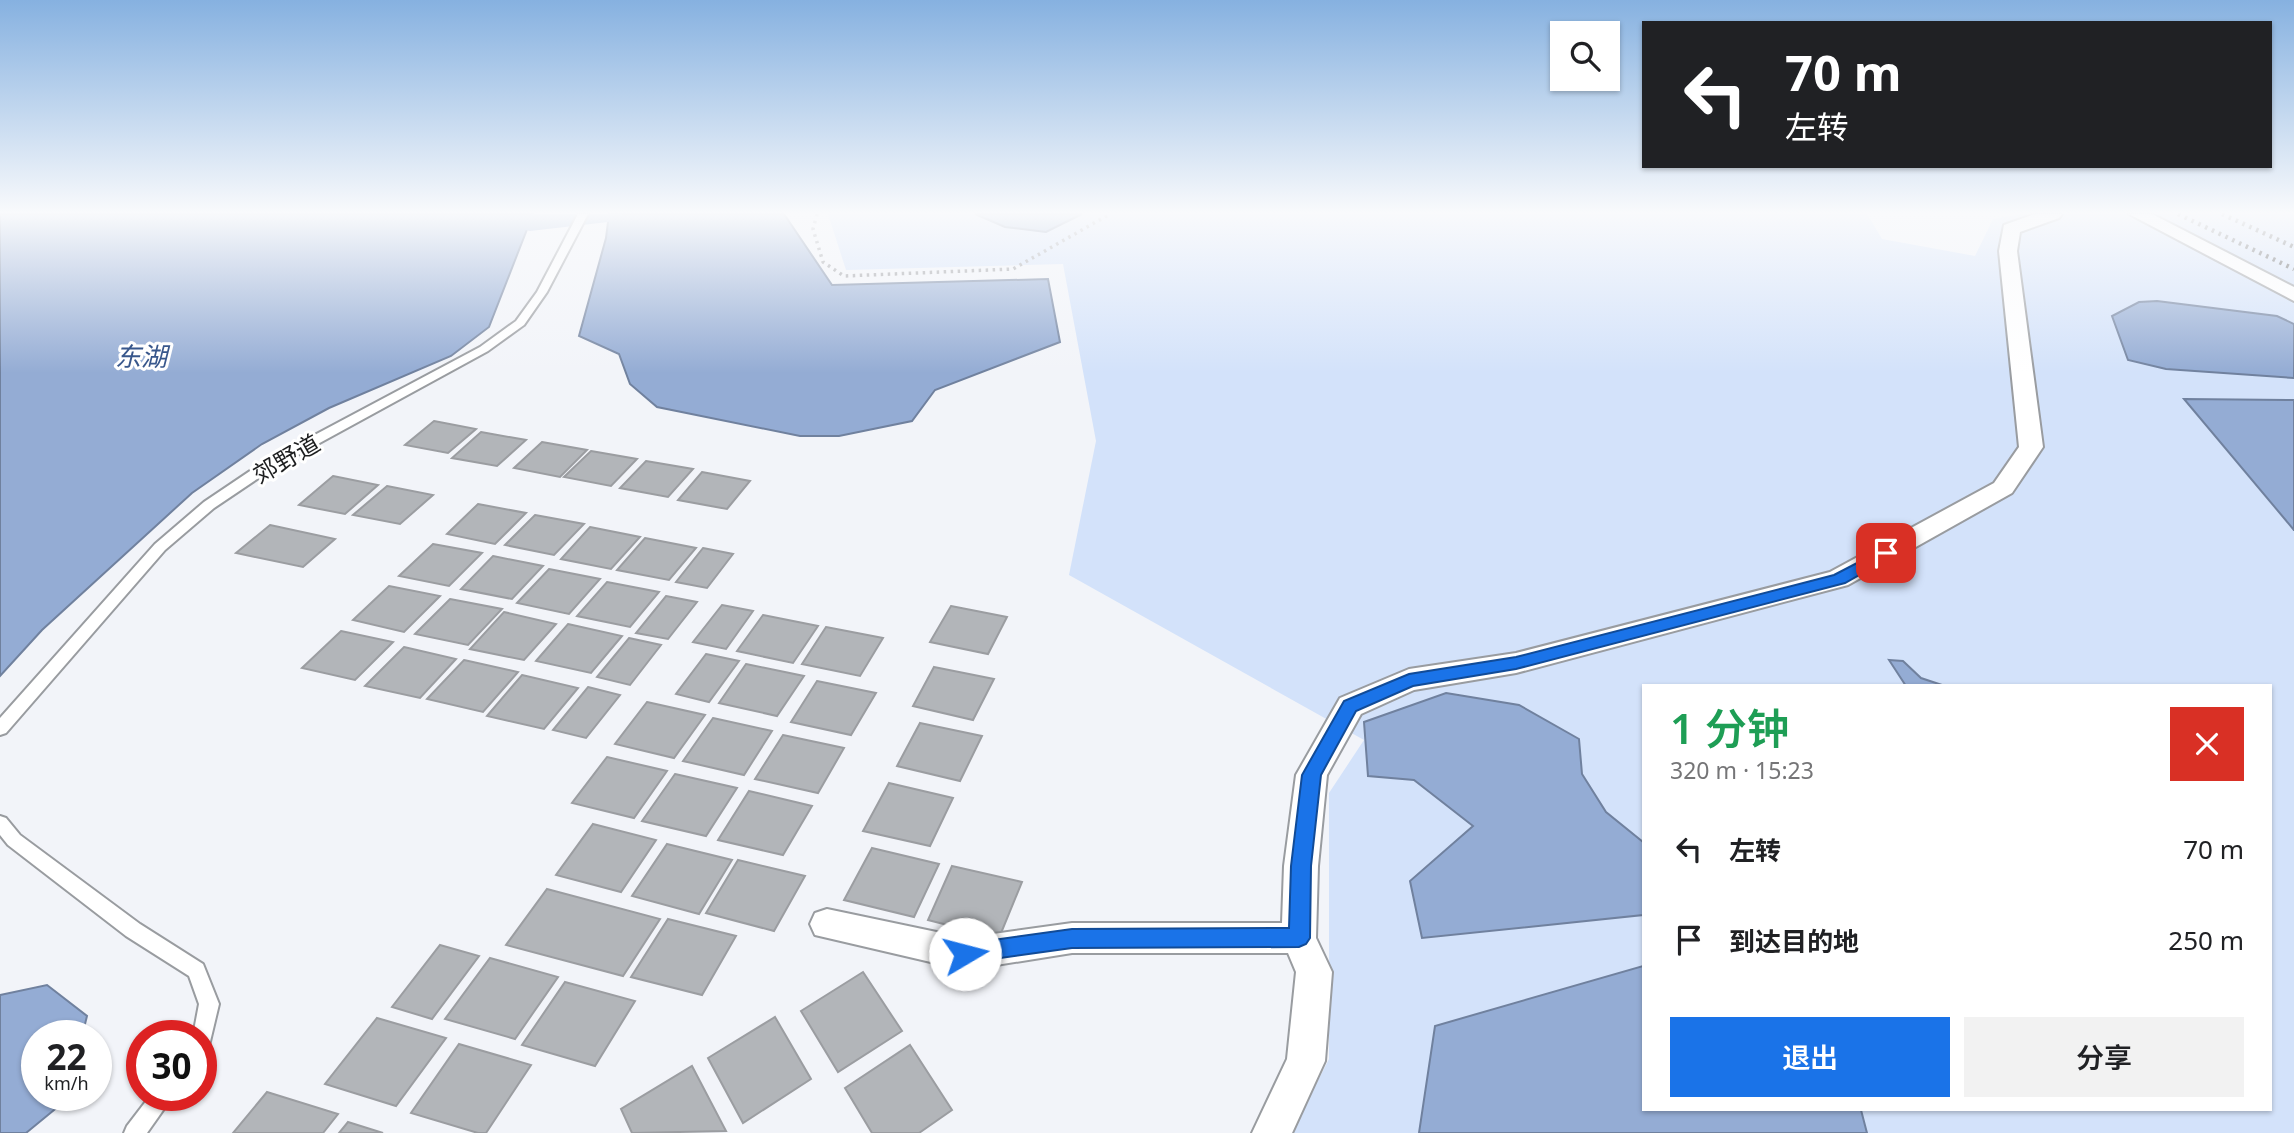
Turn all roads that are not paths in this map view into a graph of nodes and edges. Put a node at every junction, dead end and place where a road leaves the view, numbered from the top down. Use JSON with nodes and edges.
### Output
{"nodes":[{"id":1,"x":555,"y":267,"type":"edge"},
{"id":2,"x":2010,"y":267,"type":"edge"},
{"id":3,"x":2240,"y":267,"type":"edge"},
{"id":4,"x":2294,"y":295,"type":"edge"},
{"id":5,"x":0,"y":729,"type":"edge"},
{"id":6,"x":0,"y":823,"type":"edge"},
{"id":7,"x":827,"y":923,"type":"dead end"},
{"id":8,"x":1299,"y":938,"type":"junction"},
{"id":9,"x":206,"y":1020,"type":"edge"},
{"id":10,"x":151,"y":1111,"type":"edge"},
{"id":11,"x":134,"y":1133,"type":"edge"},
{"id":12,"x":1272,"y":1133,"type":"edge"}],
"edges":[{"from":1,"to":5,"type":"lane","name":"郊野道"},
{"from":2,"to":8,"type":"street"},
{"from":3,"to":4,"type":"street"},
{"from":6,"to":9,"type":"lane"},
{"from":7,"to":8,"type":"street"},
{"from":8,"to":12,"type":"street"},
{"from":10,"to":11,"type":"lane"}]}
